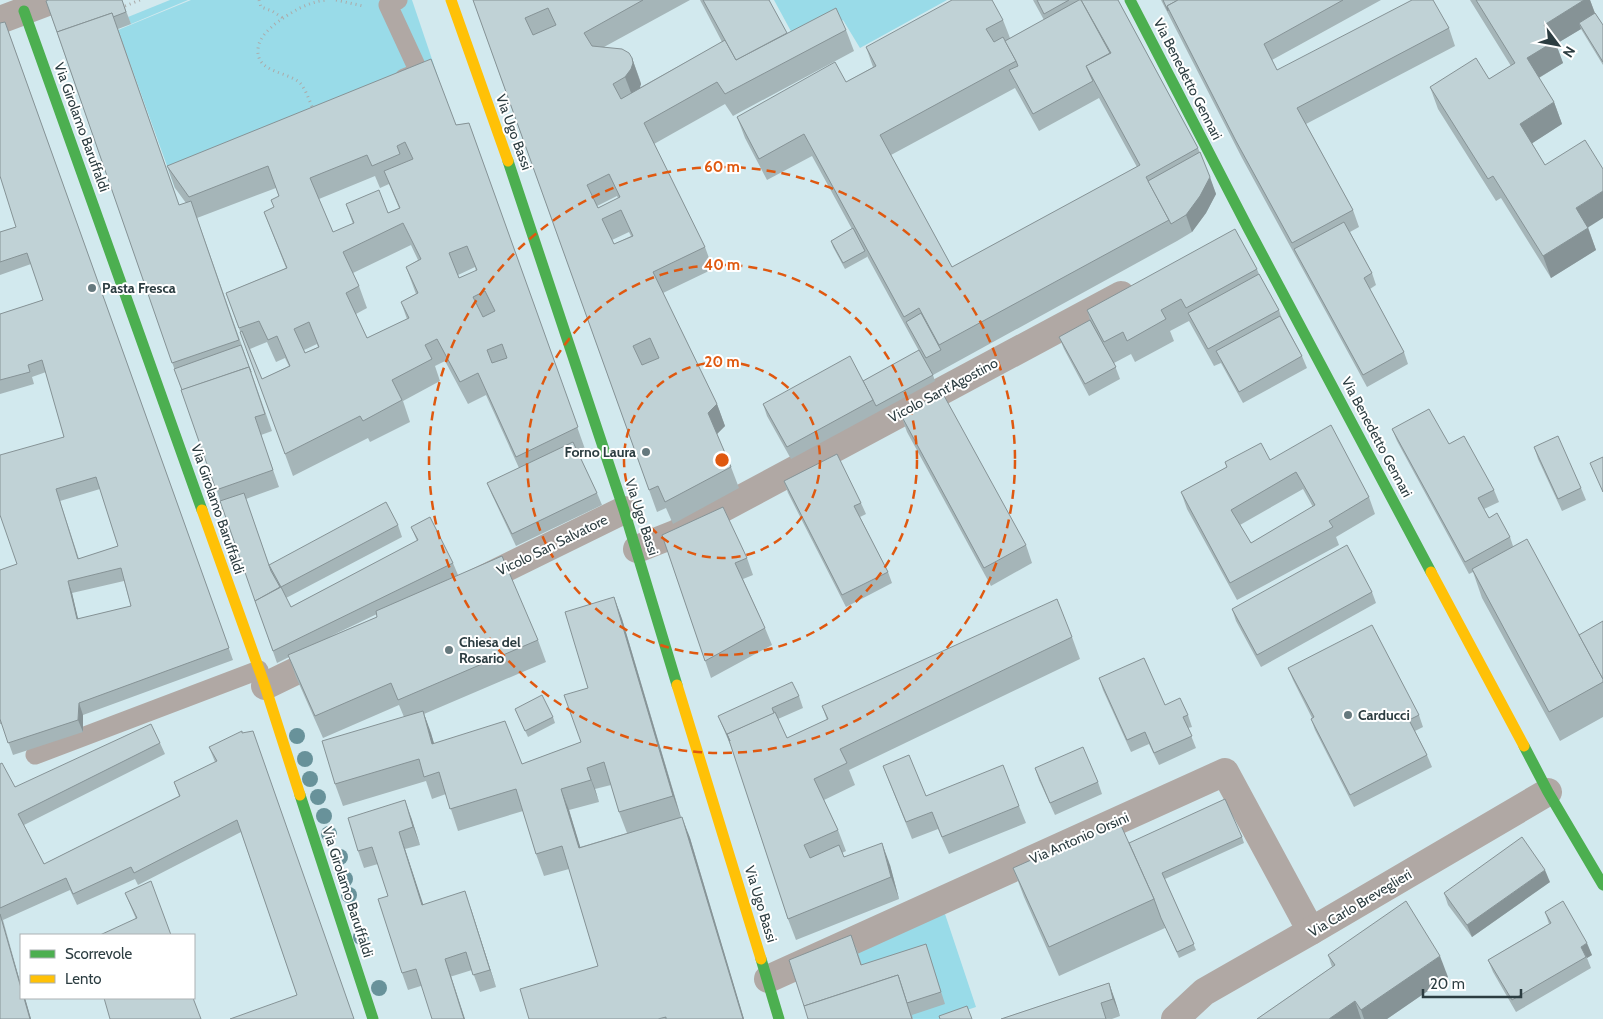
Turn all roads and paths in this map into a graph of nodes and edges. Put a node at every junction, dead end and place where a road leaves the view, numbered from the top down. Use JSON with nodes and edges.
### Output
{"nodes":[{"id":1,"x":52,"y":0,"type":"edge"},
{"id":2,"x":140,"y":0,"type":"edge"},
{"id":3,"x":259,"y":0,"type":"edge"},
{"id":4,"x":327,"y":0,"type":"edge"},
{"id":5,"x":398,"y":0,"type":"edge"},
{"id":6,"x":451,"y":0,"type":"edge"},
{"id":7,"x":1130,"y":0,"type":"edge"},
{"id":8,"x":124,"y":6,"type":"edge"},
{"id":9,"x":12,"y":16,"type":"edge"},
{"id":10,"x":282,"y":18,"type":"junction"},
{"id":11,"x":385,"y":86,"type":"edge"},
{"id":12,"x":316,"y":113,"type":"edge"},
{"id":13,"x":1248,"y":228,"type":"junction"},
{"id":14,"x":1222,"y":242,"type":"edge"},
{"id":15,"x":1144,"y":283,"type":"edge"},
{"id":16,"x":624,"y":510,"type":"junction"},
{"id":17,"x":636,"y":548,"type":"junction"},
{"id":18,"x":453,"y":594,"type":"edge"},
{"id":19,"x":347,"y":646,"type":"edge"},
{"id":20,"x":262,"y":678,"type":"junction"},
{"id":21,"x":35,"y":755,"type":"dead end"},
{"id":22,"x":1548,"y":792,"type":"junction"},
{"id":23,"x":1603,"y":885,"type":"edge"},
{"id":24,"x":1311,"y":932,"type":"junction"},
{"id":25,"x":768,"y":979,"type":"junction"},
{"id":26,"x":373,"y":1019,"type":"edge"},
{"id":27,"x":779,"y":1019,"type":"edge"},
{"id":28,"x":1175,"y":1019,"type":"edge"}],
"edges":[{"from":1,"to":9,"type":"street"},
{"from":2,"to":8,"type":"path"},
{"from":3,"to":10,"type":"path"},
{"from":4,"to":10,"type":"path"},
{"from":5,"to":11,"type":"lane"},
{"from":6,"to":16,"type":"street","name":"Via Ugo Bassi"},
{"from":7,"to":13,"type":"street","name":"Via Benedetto Gennari"},
{"from":9,"to":20,"type":"street","name":"Via Girolamo Baruffaldi"},
{"from":10,"to":12,"type":"path"},
{"from":13,"to":14,"type":"street"},
{"from":13,"to":22,"type":"street","name":"Via Benedetto Gennari"},
{"from":15,"to":17,"type":"street","name":"Vicolo Sant'Agostino"},
{"from":16,"to":17,"type":"street","name":"Via Ugo Bassi"},
{"from":16,"to":18,"type":"street","name":"Vicolo San Salvatore"},
{"from":17,"to":25,"type":"street","name":"Via Ugo Bassi"},
{"from":19,"to":20,"type":"street"},
{"from":20,"to":21,"type":"lane"},
{"from":20,"to":26,"type":"street","name":"Via Girolamo Baruffaldi"},
{"from":22,"to":23,"type":"street","name":"Via Benedetto Gennari"},
{"from":22,"to":24,"type":"street","name":"Via Carlo Breveglieri"},
{"from":24,"to":25,"type":"street","name":"Via Antonio Orsini"},
{"from":24,"to":28,"type":"street","name":"Via Carlo Breveglieri"},
{"from":25,"to":27,"type":"street","name":"Via Ugo Bassi"}]}
